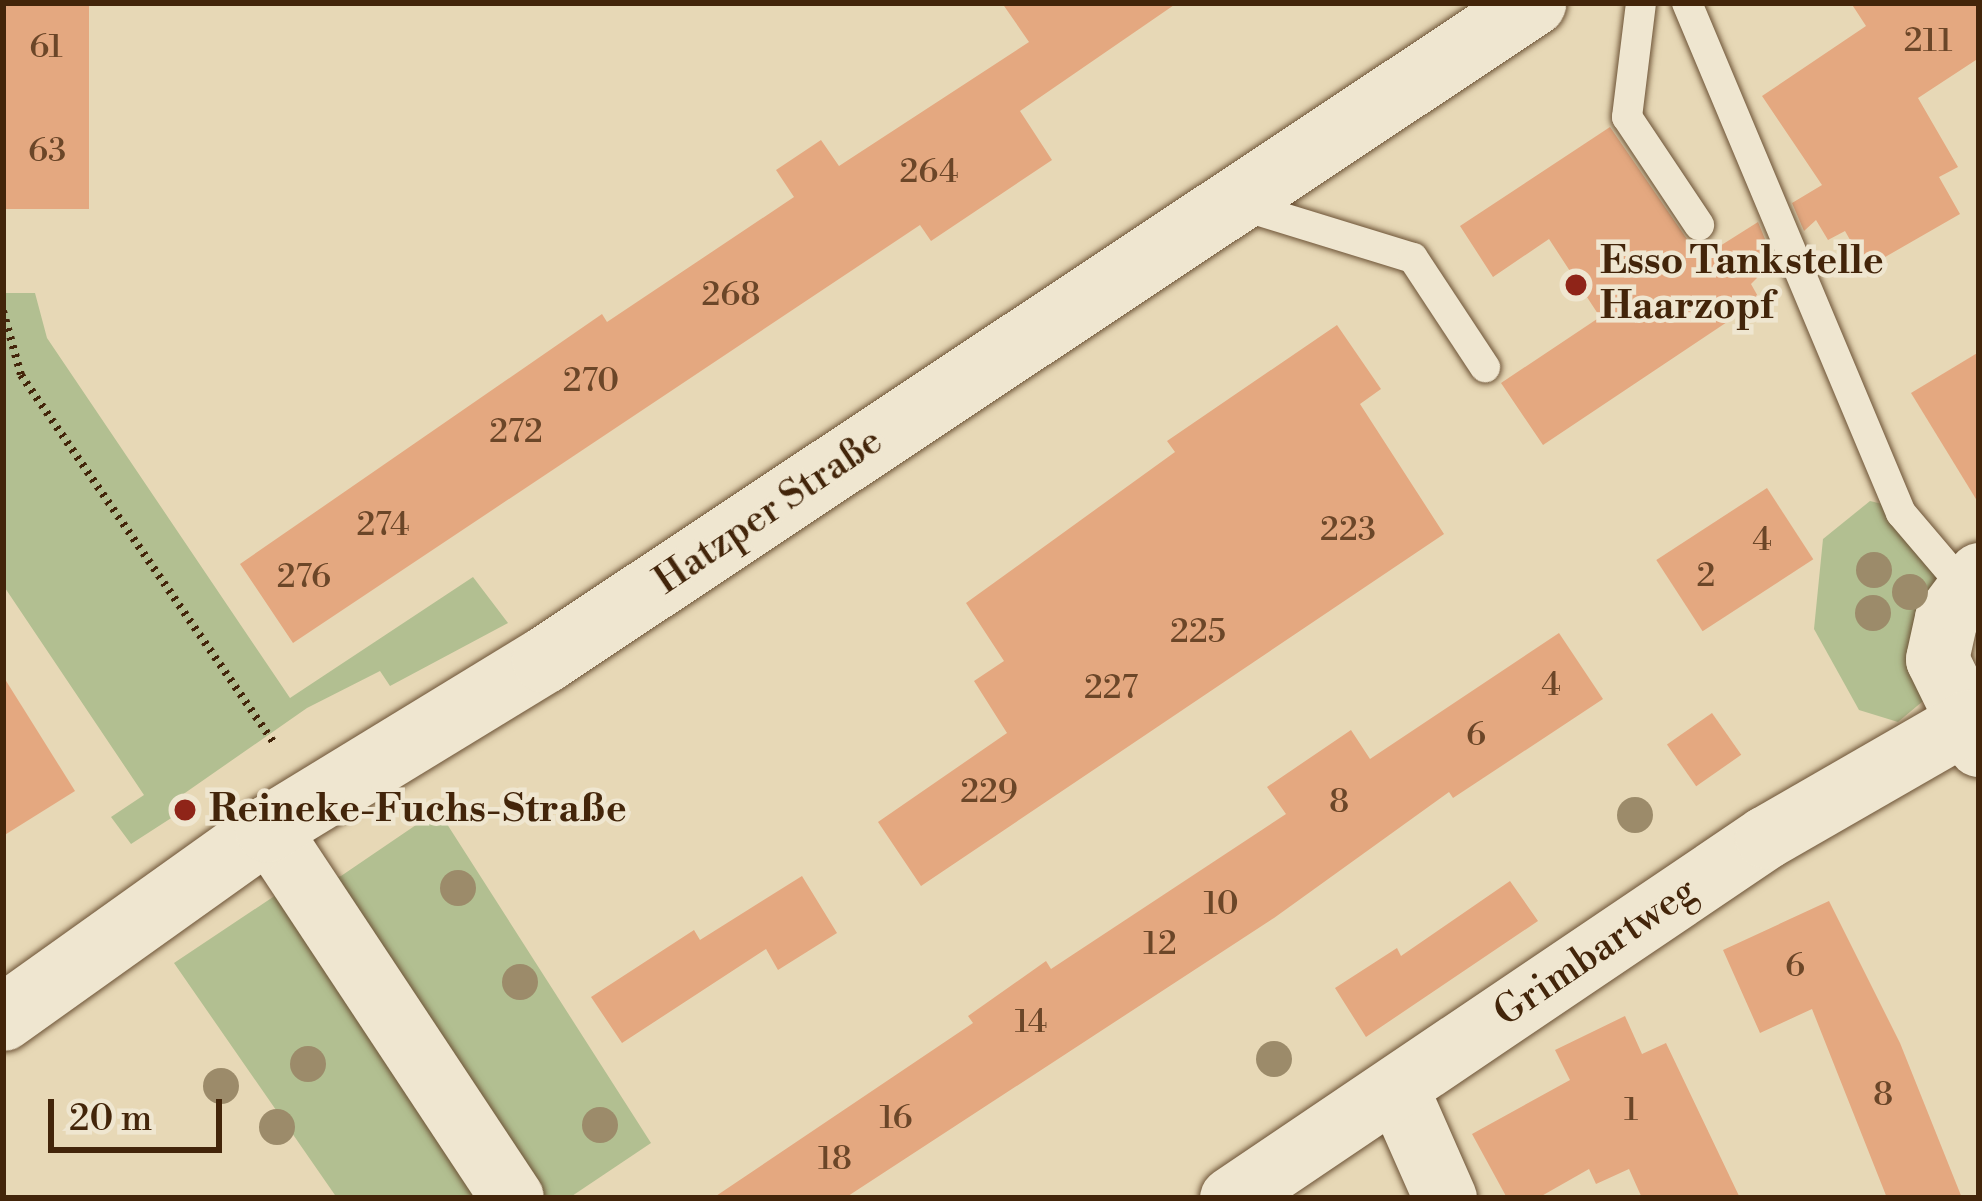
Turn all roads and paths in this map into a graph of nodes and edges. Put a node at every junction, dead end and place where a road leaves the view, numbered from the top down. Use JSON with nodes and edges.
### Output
{"nodes":[{"id":1,"x":1533,"y":3,"type":"edge"},
{"id":2,"x":1641,"y":3,"type":"edge"},
{"id":3,"x":1687,"y":3,"type":"edge"},
{"id":4,"x":1234,"y":203,"type":"junction"},
{"id":5,"x":1699,"y":225,"type":"dead end"},
{"id":6,"x":3,"y":311,"type":"edge"},
{"id":7,"x":1485,"y":367,"type":"dead end"},
{"id":8,"x":1972,"y":580,"type":"edge"},
{"id":9,"x":1974,"y":733,"type":"edge"},
{"id":10,"x":275,"y":744,"type":"dead end"},
{"id":11,"x":268,"y":829,"type":"junction"},
{"id":12,"x":3,"y":1018,"type":"edge"},
{"id":13,"x":1397,"y":1089,"type":"junction"},
{"id":14,"x":512,"y":1198,"type":"edge"},
{"id":15,"x":1231,"y":1198,"type":"edge"},
{"id":16,"x":1445,"y":1198,"type":"edge"}],
"edges":[{"from":1,"to":4,"type":"main road","name":"Hatzper Straße"},
{"from":2,"to":5,"type":"lane"},
{"from":3,"to":8,"type":"lane"},
{"from":4,"to":7,"type":"lane"},
{"from":4,"to":11,"type":"main road","name":"Hatzper Straße"},
{"from":6,"to":10,"type":"path"},
{"from":8,"to":9,"type":"street"},
{"from":9,"to":13,"type":"street","name":"Grimbartweg"},
{"from":11,"to":12,"type":"main road","name":"Hatzper Straße"},
{"from":11,"to":14,"type":"street"},
{"from":13,"to":15,"type":"street","name":"Grimbartweg"},
{"from":13,"to":16,"type":"street"}]}
